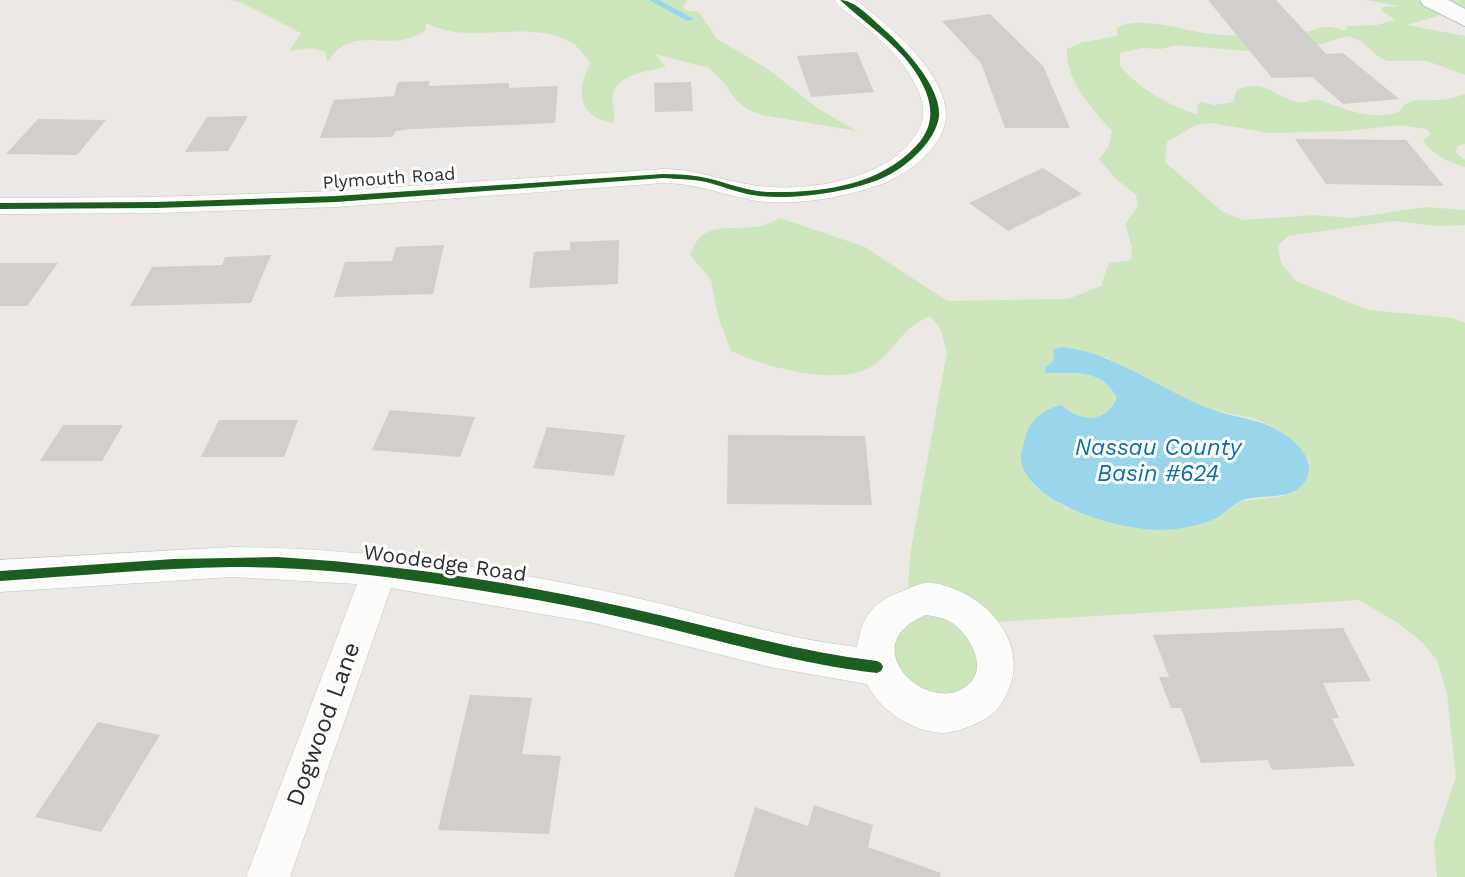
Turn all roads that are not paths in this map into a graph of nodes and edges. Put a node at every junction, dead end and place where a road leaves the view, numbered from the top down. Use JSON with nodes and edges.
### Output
{"nodes":[{"id":1,"x":843,"y":0,"type":"edge"},
{"id":2,"x":1431,"y":0,"type":"edge"},
{"id":3,"x":1465,"y":19,"type":"edge"},
{"id":4,"x":0,"y":206,"type":"edge"},
{"id":5,"x":379,"y":572,"type":"junction"},
{"id":6,"x":0,"y":576,"type":"edge"},
{"id":7,"x":877,"y":667,"type":"dead end"},
{"id":8,"x":268,"y":877,"type":"edge"}],
"edges":[{"from":1,"to":4,"type":"street","name":"Plymouth Road"},
{"from":2,"to":3,"type":"street"},
{"from":5,"to":6,"type":"street","name":"Woodedge Road"},
{"from":5,"to":7,"type":"street","name":"Woodedge Road"},
{"from":5,"to":8,"type":"street","name":"Dogwood Lane"}]}
